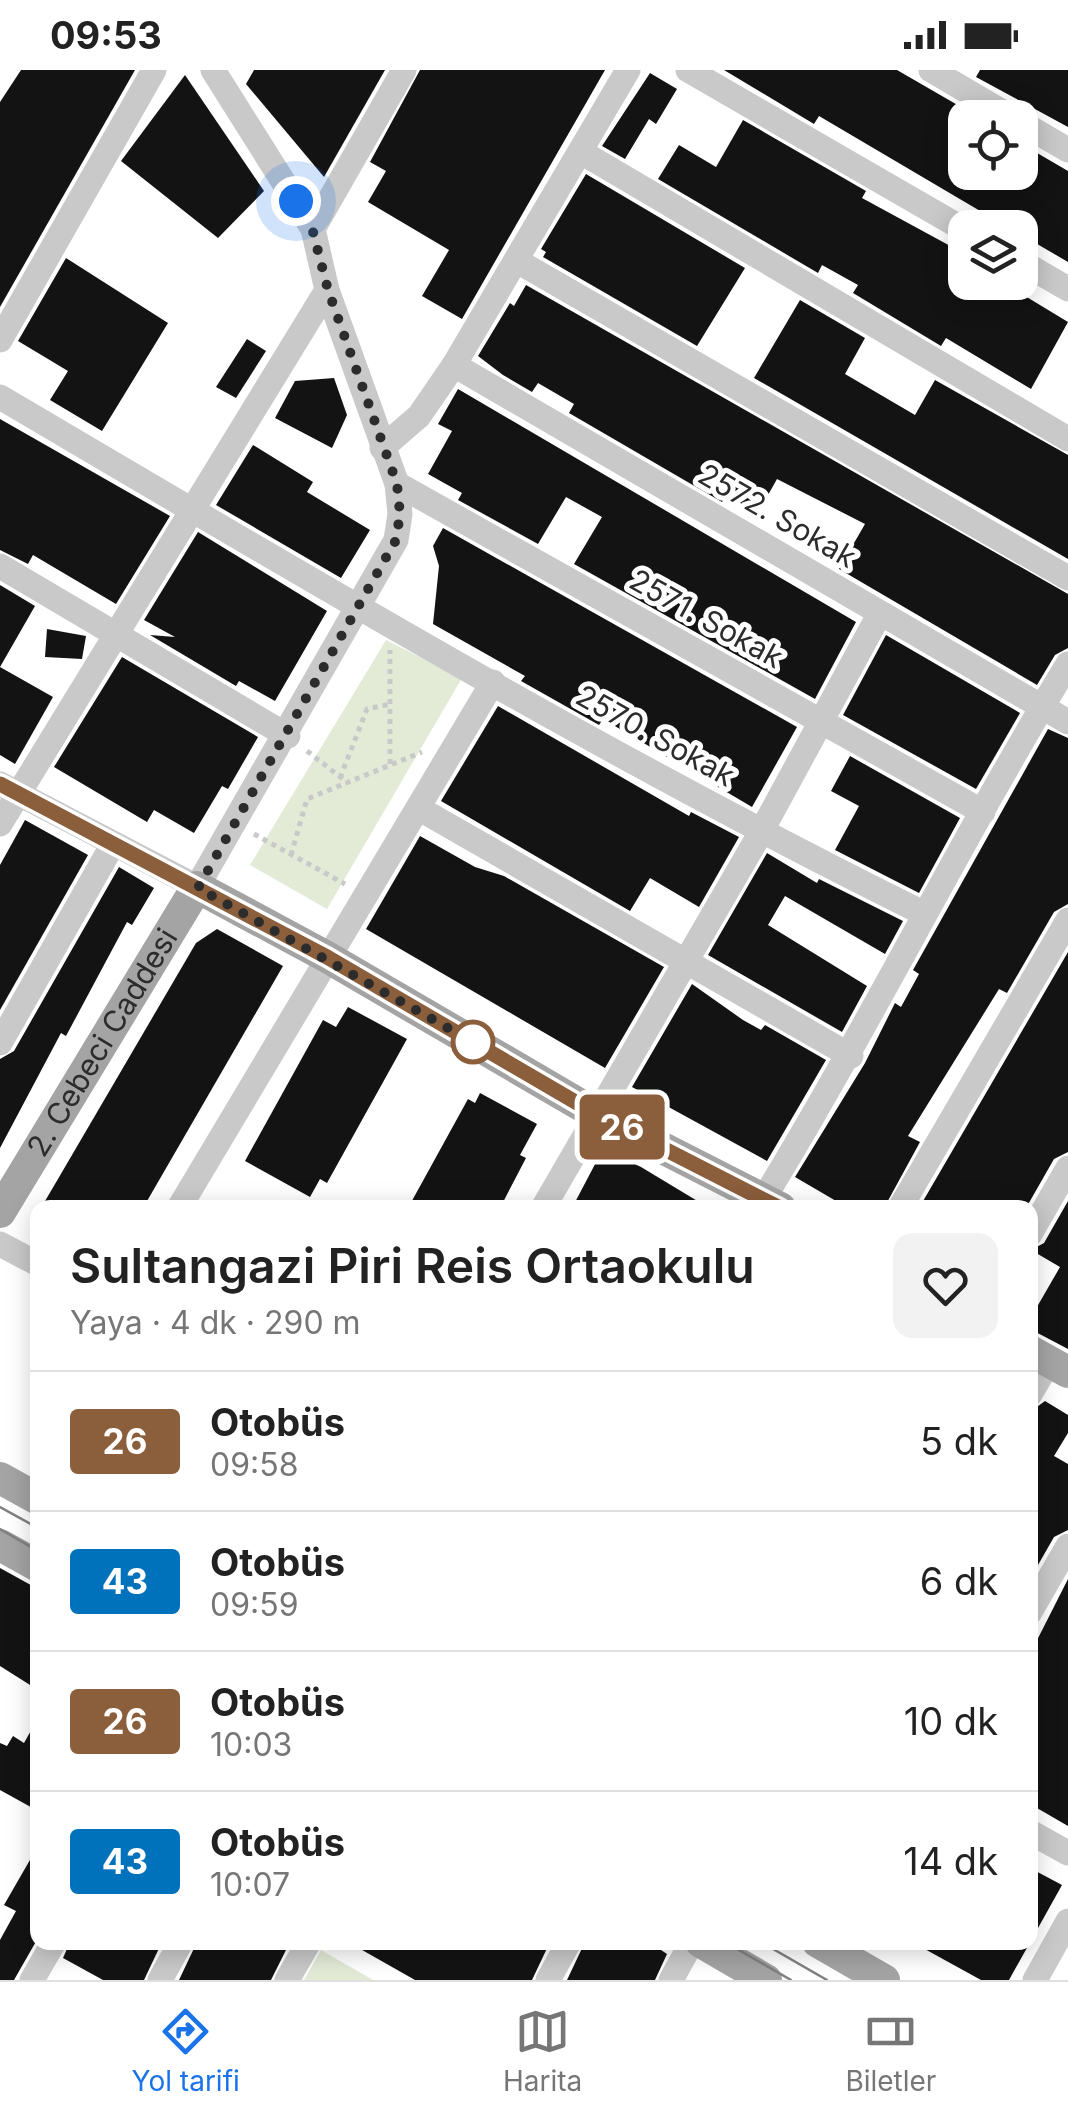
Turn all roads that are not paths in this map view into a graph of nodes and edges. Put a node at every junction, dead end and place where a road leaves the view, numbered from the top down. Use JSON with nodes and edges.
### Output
{"nodes":[{"id":1,"x":154,"y":70,"type":"edge"},
{"id":2,"x":214,"y":70,"type":"edge"},
{"id":3,"x":404,"y":70,"type":"edge"},
{"id":4,"x":628,"y":70,"type":"edge"},
{"id":5,"x":688,"y":70,"type":"edge"},
{"id":6,"x":931,"y":70,"type":"edge"},
{"id":7,"x":982,"y":100,"type":"edge"},
{"id":8,"x":1038,"y":132,"type":"edge"},
{"id":9,"x":1068,"y":150,"type":"edge"},
{"id":10,"x":580,"y":152,"type":"junction"},
{"id":11,"x":948,"y":220,"type":"edge"},
{"id":12,"x":312,"y":228,"type":"junction"},
{"id":13,"x":517,"y":261,"type":"junction"},
{"id":14,"x":1038,"y":272,"type":"edge"},
{"id":15,"x":1068,"y":289,"type":"edge"},
{"id":16,"x":328,"y":290,"type":"junction"},
{"id":17,"x":0,"y":340,"type":"edge"},
{"id":18,"x":454,"y":365,"type":"junction"},
{"id":19,"x":0,"y":397,"type":"edge"},
{"id":20,"x":1068,"y":439,"type":"edge"},
{"id":21,"x":382,"y":448,"type":"junction"},
{"id":22,"x":397,"y":484,"type":"junction"},
{"id":23,"x":192,"y":510,"type":"junction"},
{"id":24,"x":0,"y":566,"type":"edge"},
{"id":25,"x":1068,"y":578,"type":"edge"},
{"id":26,"x":358,"y":607,"type":"junction"},
{"id":27,"x":880,"y":614,"type":"junction"},
{"id":28,"x":118,"y":637,"type":"junction"},
{"id":29,"x":1068,"y":664,"type":"edge"},
{"id":30,"x":493,"y":682,"type":"junction"},
{"id":31,"x":1042,"y":707,"type":"junction"},
{"id":32,"x":820,"y":719,"type":"junction"},
{"id":33,"x":1068,"y":722,"type":"edge"},
{"id":34,"x":288,"y":736,"type":"junction"},
{"id":35,"x":9,"y":788,"type":"edge"},
{"id":36,"x":418,"y":808,"type":"junction"},
{"id":37,"x":982,"y":812,"type":"junction"},
{"id":38,"x":0,"y":824,"type":"edge"},
{"id":39,"x":760,"y":832,"type":"junction"},
{"id":40,"x":114,"y":844,"type":"junction"},
{"id":41,"x":198,"y":888,"type":"junction"},
{"id":42,"x":923,"y":913,"type":"junction"},
{"id":43,"x":1068,"y":920,"type":"edge"},
{"id":44,"x":327,"y":957,"type":"junction"},
{"id":45,"x":684,"y":962,"type":"junction"},
{"id":46,"x":0,"y":1043,"type":"edge"},
{"id":47,"x":850,"y":1056,"type":"junction"},
{"id":48,"x":596,"y":1114,"type":"junction"},
{"id":49,"x":1068,"y":1168,"type":"edge"},
{"id":50,"x":184,"y":1200,"type":"edge"},
{"id":51,"x":548,"y":1200,"type":"edge"},
{"id":52,"x":766,"y":1200,"type":"edge"},
{"id":53,"x":774,"y":1200,"type":"edge"},
{"id":54,"x":905,"y":1200,"type":"edge"},
{"id":55,"x":0,"y":1212,"type":"edge"},
{"id":56,"x":1038,"y":1220,"type":"edge"},
{"id":57,"x":0,"y":1244,"type":"edge"},
{"id":58,"x":30,"y":1260,"type":"edge"},
{"id":59,"x":0,"y":1478,"type":"edge"},
{"id":60,"x":30,"y":1495,"type":"edge"},
{"id":61,"x":0,"y":1544,"type":"edge"},
{"id":62,"x":1068,"y":1546,"type":"edge"},
{"id":63,"x":30,"y":1561,"type":"edge"},
{"id":64,"x":1038,"y":1598,"type":"edge"},
{"id":65,"x":1038,"y":1837,"type":"edge"},
{"id":66,"x":1068,"y":1854,"type":"edge"},
{"id":67,"x":1068,"y":1920,"type":"edge"},
{"id":68,"x":49,"y":1950,"type":"edge"},
{"id":69,"x":177,"y":1950,"type":"edge"},
{"id":70,"x":304,"y":1950,"type":"edge"},
{"id":71,"x":565,"y":1950,"type":"edge"},
{"id":72,"x":688,"y":1950,"type":"edge"},
{"id":73,"x":714,"y":1950,"type":"edge"},
{"id":74,"x":832,"y":1950,"type":"edge"},
{"id":75,"x":32,"y":1980,"type":"edge"},
{"id":76,"x":160,"y":1980,"type":"edge"},
{"id":77,"x":287,"y":1980,"type":"edge"},
{"id":78,"x":548,"y":1980,"type":"edge"},
{"id":79,"x":671,"y":1980,"type":"edge"},
{"id":80,"x":766,"y":1980,"type":"edge"},
{"id":81,"x":884,"y":1980,"type":"edge"},
{"id":82,"x":1035,"y":1980,"type":"edge"}],
"edges":[{"from":1,"to":17,"type":"street"},
{"from":2,"to":12,"type":"street","name":"2. Cebeci Caddesi"},
{"from":3,"to":12,"type":"street"},
{"from":4,"to":10,"type":"street"},
{"from":5,"to":11,"type":"street"},
{"from":6,"to":7,"type":"street"},
{"from":8,"to":9,"type":"street"},
{"from":10,"to":13,"type":"street"},
{"from":10,"to":20,"type":"street"},
{"from":12,"to":16,"type":"street","name":"2. Cebeci Caddesi"},
{"from":13,"to":18,"type":"street"},
{"from":13,"to":25,"type":"street"},
{"from":14,"to":15,"type":"street"},
{"from":16,"to":21,"type":"street","name":"2. Cebeci Caddesi"},
{"from":16,"to":23,"type":"street"},
{"from":18,"to":21,"type":"street"},
{"from":18,"to":27,"type":"street","name":"2572. Sokak"},
{"from":19,"to":23,"type":"street","name":"2570. Sokak"},
{"from":21,"to":22,"type":"street","name":"2. Cebeci Caddesi"},
{"from":22,"to":26,"type":"street","name":"2. Cebeci Caddesi"},
{"from":22,"to":32,"type":"street","name":"2571. Sokak"},
{"from":23,"to":26,"type":"street","name":"2570. Sokak"},
{"from":23,"to":28,"type":"street"},
{"from":24,"to":28,"type":"street"},
{"from":26,"to":30,"type":"street","name":"2570. Sokak"},
{"from":26,"to":34,"type":"street","name":"2. Cebeci Caddesi"},
{"from":27,"to":31,"type":"street","name":"2572. Sokak"},
{"from":27,"to":32,"type":"street"},
{"from":28,"to":34,"type":"street"},
{"from":28,"to":35,"type":"street"},
{"from":29,"to":31,"type":"street"},
{"from":30,"to":36,"type":"street"},
{"from":30,"to":39,"type":"street","name":"2570. Sokak"},
{"from":31,"to":33,"type":"street","name":"2572. Sokak"},
{"from":31,"to":37,"type":"street"},
{"from":32,"to":37,"type":"street","name":"2571. Sokak"},
{"from":32,"to":39,"type":"street"},
{"from":34,"to":41,"type":"street","name":"2. Cebeci Caddesi"},
{"from":35,"to":38,"type":"street"},
{"from":35,"to":40,"type":"street"},
{"from":36,"to":44,"type":"street"},
{"from":36,"to":45,"type":"street"},
{"from":37,"to":42,"type":"street"},
{"from":39,"to":42,"type":"street","name":"2570. Sokak"},
{"from":39,"to":45,"type":"street"},
{"from":40,"to":41,"type":"street"},
{"from":40,"to":46,"type":"street"},
{"from":41,"to":44,"type":"main road"},
{"from":41,"to":55,"type":"main road","name":"2. Cebeci Caddesi"},
{"from":42,"to":47,"type":"street"},
{"from":43,"to":54,"type":"street"},
{"from":44,"to":48,"type":"main road"},
{"from":44,"to":50,"type":"street"},
{"from":45,"to":47,"type":"street"},
{"from":45,"to":48,"type":"street"},
{"from":47,"to":53,"type":"street"},
{"from":48,"to":51,"type":"street"},
{"from":48,"to":52,"type":"main road"},
{"from":49,"to":56,"type":"street"},
{"from":57,"to":58,"type":"street"},
{"from":59,"to":60,"type":"main road"},
{"from":61,"to":63,"type":"main road"},
{"from":62,"to":64,"type":"street"},
{"from":65,"to":66,"type":"street"},
{"from":67,"to":82,"type":"street"},
{"from":68,"to":75,"type":"street"},
{"from":69,"to":76,"type":"street"},
{"from":70,"to":77,"type":"street"},
{"from":71,"to":78,"type":"street"},
{"from":72,"to":79,"type":"street"},
{"from":73,"to":80,"type":"main road"},
{"from":74,"to":81,"type":"main road"}]}
